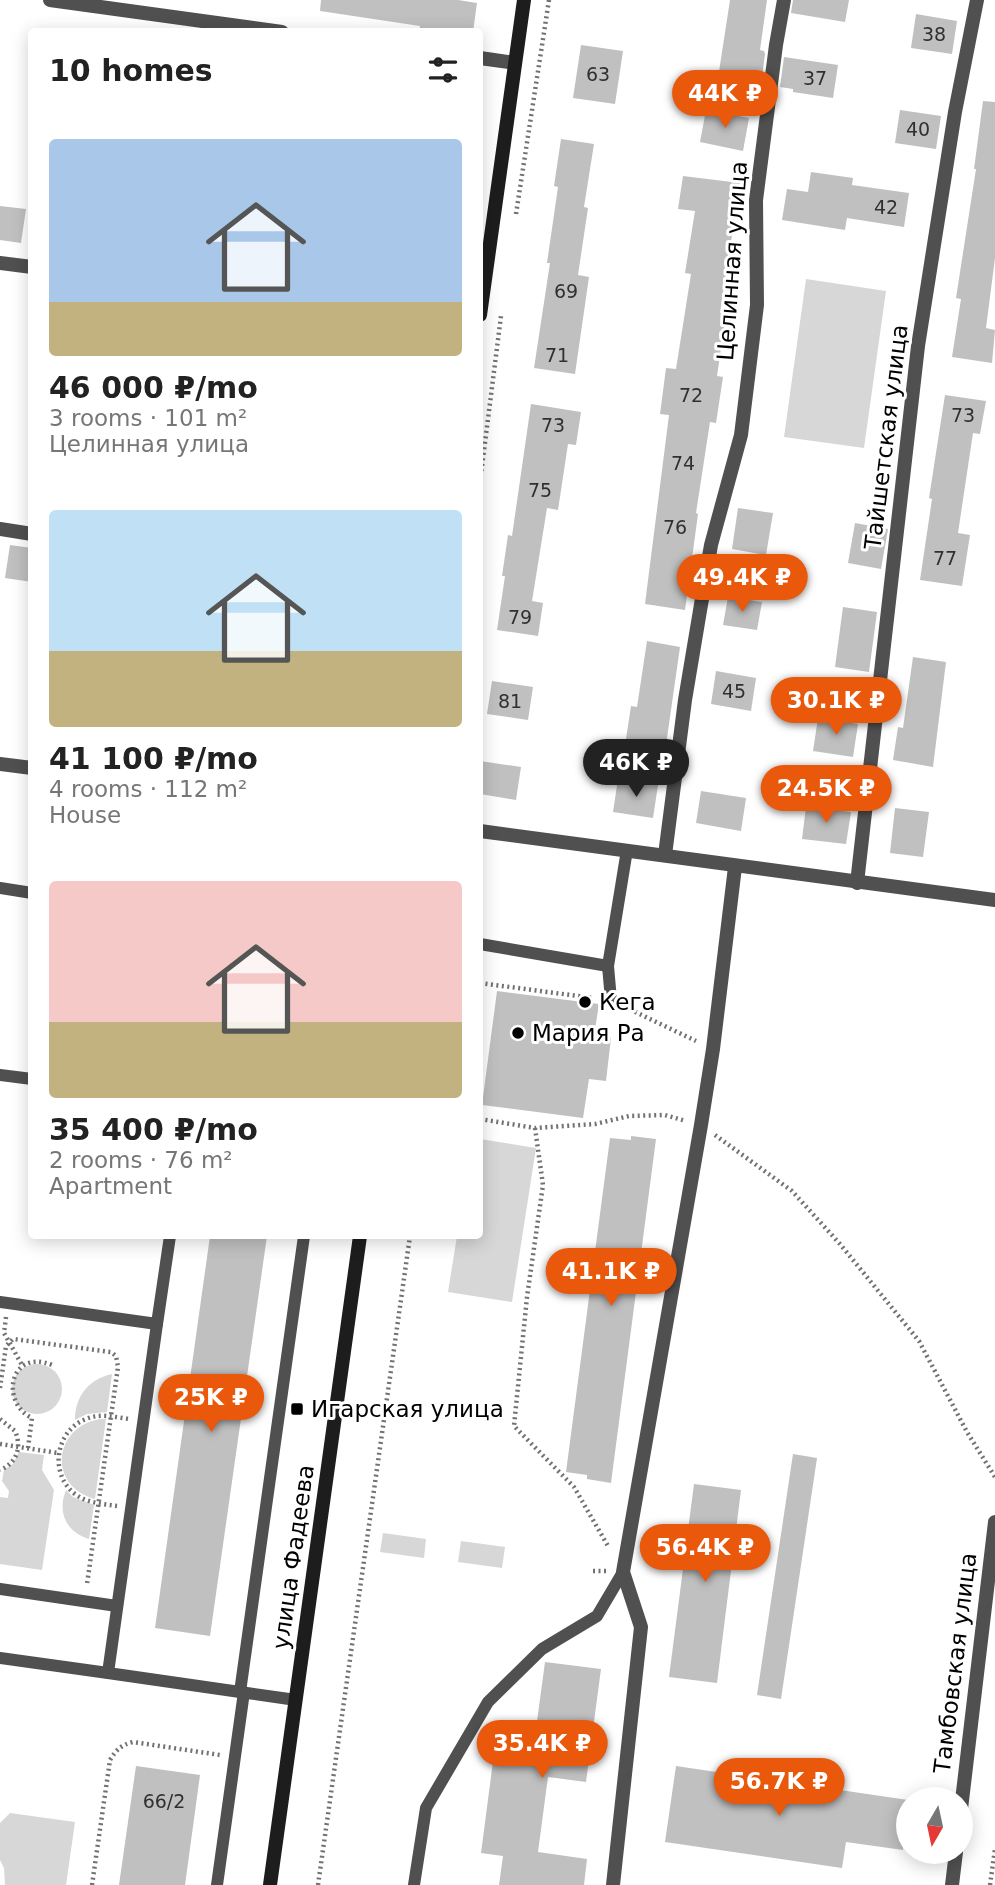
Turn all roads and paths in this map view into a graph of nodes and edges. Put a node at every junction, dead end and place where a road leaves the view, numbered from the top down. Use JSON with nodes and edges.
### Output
{"nodes":[{"id":1,"x":50,"y":0,"type":"edge"},
{"id":2,"x":524,"y":0,"type":"edge"},
{"id":3,"x":549,"y":0,"type":"edge"},
{"id":4,"x":784,"y":0,"type":"edge"},
{"id":5,"x":977,"y":0,"type":"edge"},
{"id":6,"x":253,"y":28,"type":"edge"},
{"id":7,"x":483,"y":58,"type":"edge"},
{"id":8,"x":515,"y":63,"type":"junction"},
{"id":9,"x":515,"y":220,"type":"dead end"},
{"id":10,"x":0,"y":263,"type":"edge"},
{"id":11,"x":28,"y":266,"type":"edge"},
{"id":12,"x":483,"y":293,"type":"edge"},
{"id":13,"x":503,"y":303,"type":"dead end"},
{"id":14,"x":483,"y":459,"type":"edge"},
{"id":15,"x":0,"y":529,"type":"edge"},
{"id":16,"x":28,"y":533,"type":"edge"},
{"id":17,"x":0,"y":764,"type":"edge"},
{"id":18,"x":28,"y":768,"type":"edge"},
{"id":19,"x":483,"y":831,"type":"edge"},
{"id":20,"x":627,"y":850,"type":"junction"},
{"id":21,"x":665,"y":855,"type":"junction"},
{"id":22,"x":735,"y":867,"type":"junction"},
{"id":23,"x":857,"y":883,"type":"junction"},
{"id":24,"x":0,"y":888,"type":"edge"},
{"id":25,"x":28,"y":892,"type":"edge"},
{"id":26,"x":995,"y":900,"type":"edge"},
{"id":27,"x":483,"y":945,"type":"edge"},
{"id":28,"x":608,"y":966,"type":"junction"},
{"id":29,"x":611,"y":1000,"type":"dead end"},
{"id":30,"x":0,"y":1075,"type":"edge"},
{"id":31,"x":28,"y":1078,"type":"edge"},
{"id":32,"x":483,"y":1120,"type":"edge"},
{"id":33,"x":701,"y":1125,"type":"junction"},
{"id":34,"x":534,"y":1128,"type":"junction"},
{"id":35,"x":170,"y":1239,"type":"edge"},
{"id":36,"x":304,"y":1239,"type":"edge"},
{"id":37,"x":360,"y":1239,"type":"edge"},
{"id":38,"x":410,"y":1239,"type":"edge"},
{"id":39,"x":4,"y":1302,"type":"edge"},
{"id":40,"x":157,"y":1324,"type":"junction"},
{"id":41,"x":9,"y":1341,"type":"junction"},
{"id":42,"x":22,"y":1365,"type":"junction"},
{"id":43,"x":52,"y":1365,"type":"dead end"},
{"id":44,"x":0,"y":1388,"type":"edge"},
{"id":45,"x":111,"y":1416,"type":"junction"},
{"id":46,"x":0,"y":1419,"type":"edge"},
{"id":47,"x":0,"y":1444,"type":"edge"},
{"id":48,"x":19,"y":1447,"type":"junction"},
{"id":49,"x":27,"y":1448,"type":"junction"},
{"id":50,"x":58,"y":1453,"type":"junction"},
{"id":51,"x":0,"y":1470,"type":"edge"},
{"id":52,"x":995,"y":1477,"type":"edge"},
{"id":53,"x":98,"y":1503,"type":"junction"},
{"id":54,"x":995,"y":1522,"type":"edge"},
{"id":55,"x":994,"y":1547,"type":"edge"},
{"id":56,"x":593,"y":1571,"type":"dead end"},
{"id":57,"x":623,"y":1572,"type":"junction"},
{"id":58,"x":87,"y":1585,"type":"dead end"},
{"id":59,"x":0,"y":1589,"type":"edge"},
{"id":60,"x":117,"y":1606,"type":"junction"},
{"id":61,"x":0,"y":1658,"type":"edge"},
{"id":62,"x":108,"y":1673,"type":"junction"},
{"id":63,"x":242,"y":1692,"type":"junction"},
{"id":64,"x":296,"y":1700,"type":"junction"},
{"id":65,"x":235,"y":1757,"type":"junction"},
{"id":66,"x":964,"y":1787,"type":"edge"},
{"id":67,"x":995,"y":1849,"type":"edge"},
{"id":68,"x":955,"y":1864,"type":"edge"},
{"id":69,"x":92,"y":1885,"type":"edge"},
{"id":70,"x":217,"y":1885,"type":"edge"},
{"id":71,"x":270,"y":1885,"type":"edge"},
{"id":72,"x":318,"y":1885,"type":"edge"},
{"id":73,"x":414,"y":1885,"type":"edge"},
{"id":74,"x":614,"y":1885,"type":"edge"},
{"id":75,"x":952,"y":1885,"type":"edge"},
{"id":76,"x":990,"y":1885,"type":"edge"}],
"edges":[{"from":1,"to":6,"type":"street"},
{"from":2,"to":8,"type":"street"},
{"from":3,"to":9,"type":"path"},
{"from":4,"to":21,"type":"street","name":"Целинная улица"},
{"from":5,"to":23,"type":"street","name":"Тайшетская улица"},
{"from":7,"to":8,"type":"street"},
{"from":8,"to":12,"type":"street"},
{"from":10,"to":11,"type":"street"},
{"from":13,"to":14,"type":"path"},
{"from":15,"to":16,"type":"street"},
{"from":17,"to":18,"type":"street"},
{"from":19,"to":20,"type":"street"},
{"from":20,"to":21,"type":"street"},
{"from":20,"to":28,"type":"lane"},
{"from":21,"to":22,"type":"street"},
{"from":22,"to":23,"type":"street"},
{"from":22,"to":33,"type":"street"},
{"from":23,"to":26,"type":"street"},
{"from":24,"to":25,"type":"lane"},
{"from":27,"to":28,"type":"lane"},
{"from":28,"to":29,"type":"lane"},
{"from":30,"to":31,"type":"lane"},
{"from":32,"to":34,"type":"path"},
{"from":33,"to":34,"type":"path"},
{"from":33,"to":52,"type":"path"},
{"from":33,"to":57,"type":"street"},
{"from":34,"to":57,"type":"path"},
{"from":35,"to":40,"type":"lane"},
{"from":36,"to":63,"type":"lane"},
{"from":37,"to":64,"type":"street","name":"улица Фадеева"},
{"from":38,"to":72,"type":"path"},
{"from":39,"to":40,"type":"lane"},
{"from":39,"to":41,"type":"path"},
{"from":40,"to":60,"type":"lane"},
{"from":41,"to":42,"type":"path"},
{"from":41,"to":44,"type":"path"},
{"from":41,"to":45,"type":"path"},
{"from":42,"to":43,"type":"path"},
{"from":42,"to":49,"type":"path"},
{"from":45,"to":50,"type":"path"},
{"from":45,"to":53,"type":"path"},
{"from":46,"to":48,"type":"path"},
{"from":47,"to":48,"type":"path"},
{"from":48,"to":49,"type":"path"},
{"from":48,"to":51,"type":"path"},
{"from":49,"to":50,"type":"path"},
{"from":50,"to":53,"type":"path"},
{"from":53,"to":58,"type":"path"},
{"from":54,"to":55,"type":"street","name":"Тамбовская улица"},
{"from":55,"to":66,"type":"street","name":"Тамбовская улица"},
{"from":56,"to":57,"type":"path"},
{"from":57,"to":73,"type":"lane"},
{"from":57,"to":74,"type":"street"},
{"from":59,"to":60,"type":"lane"},
{"from":60,"to":62,"type":"lane"},
{"from":61,"to":62,"type":"lane"},
{"from":62,"to":63,"type":"lane"},
{"from":63,"to":64,"type":"lane"},
{"from":63,"to":65,"type":"lane"},
{"from":64,"to":71,"type":"street","name":"улица Фадеева"},
{"from":65,"to":69,"type":"path"},
{"from":65,"to":70,"type":"lane"},
{"from":67,"to":76,"type":"path"},
{"from":68,"to":75,"type":"street"}]}
